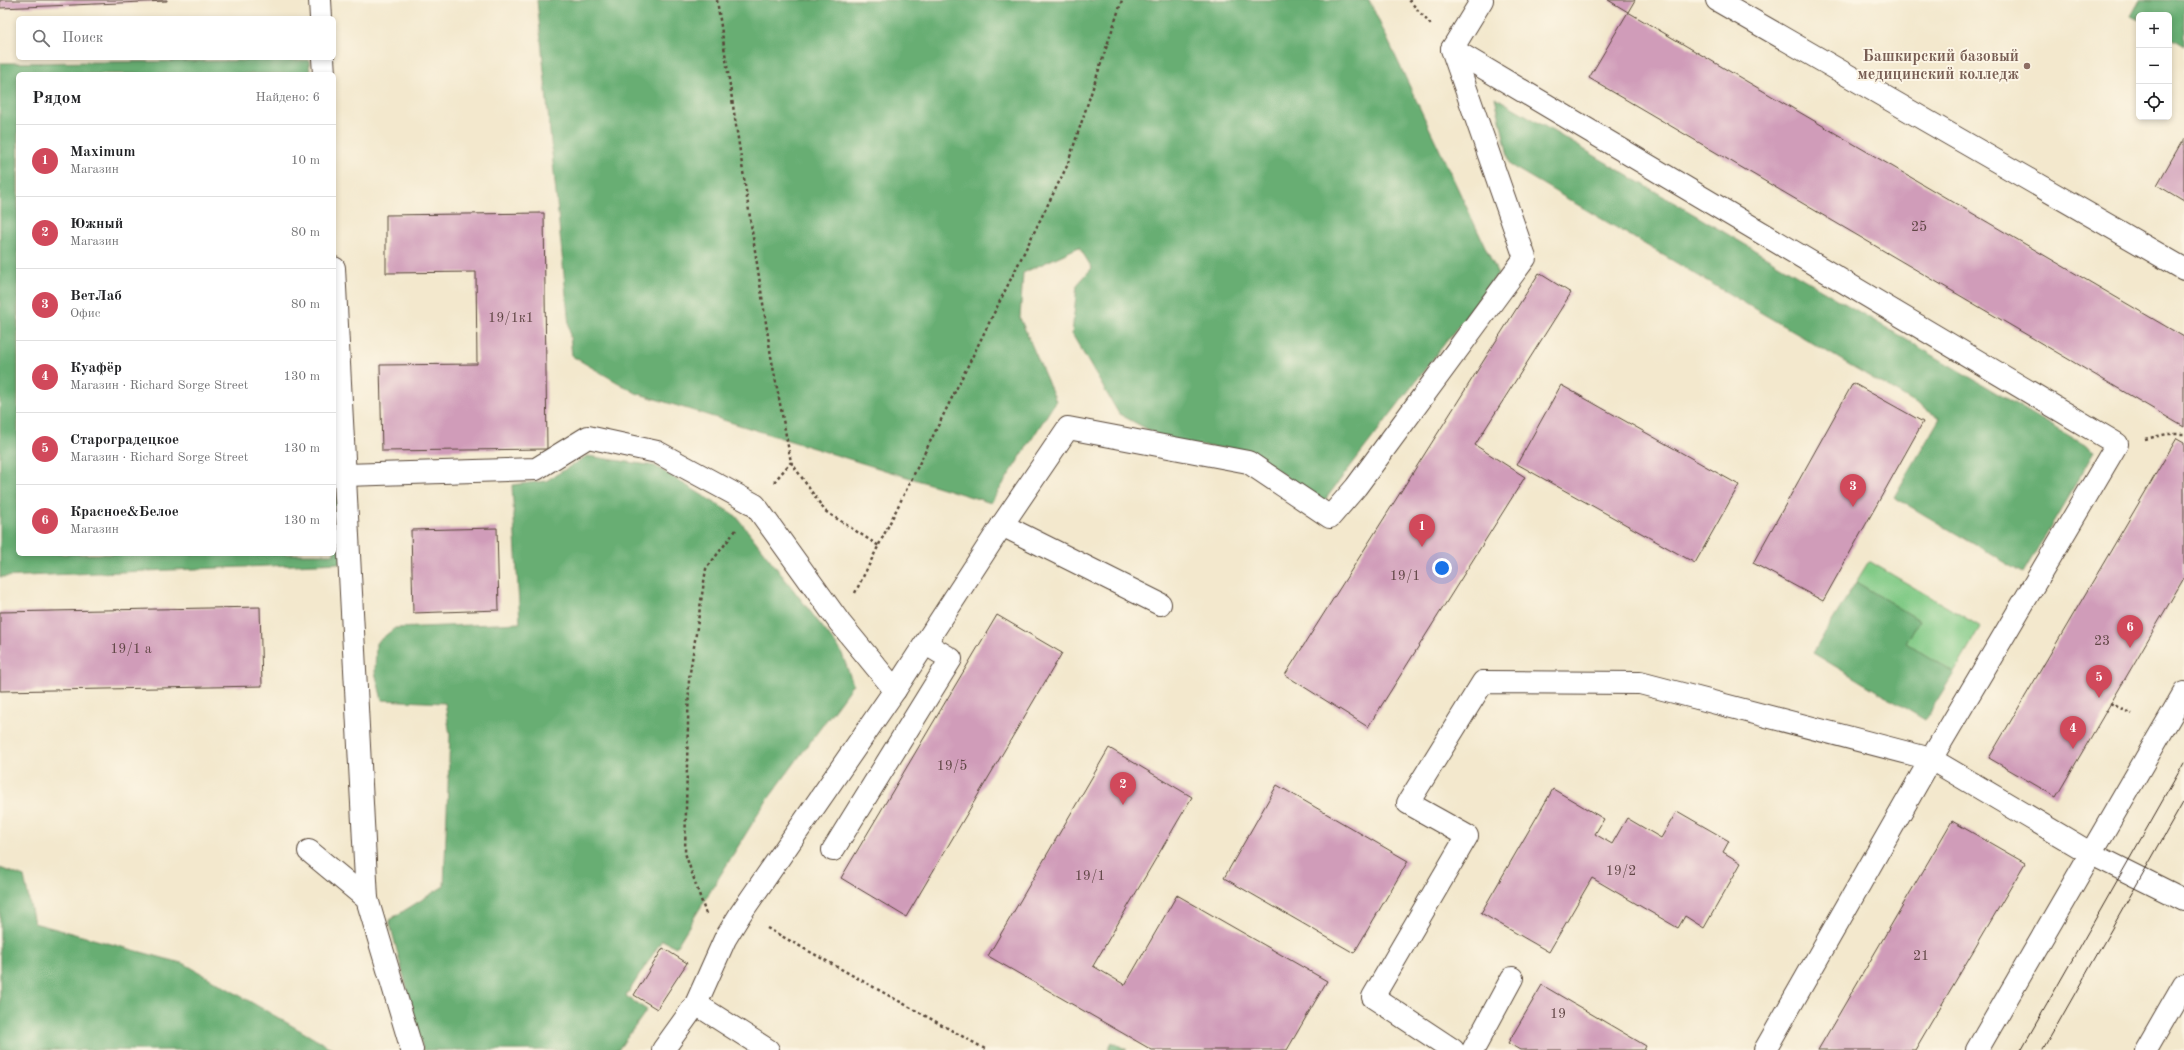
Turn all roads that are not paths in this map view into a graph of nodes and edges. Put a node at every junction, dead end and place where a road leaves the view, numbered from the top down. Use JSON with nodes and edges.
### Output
{"nodes":[{"id":1,"x":320,"y":0,"type":"edge"},
{"id":2,"x":1482,"y":0,"type":"edge"},
{"id":3,"x":1717,"y":0,"type":"edge"},
{"id":4,"x":321,"y":16,"type":"edge"},
{"id":5,"x":1452,"y":49,"type":"junction"},
{"id":6,"x":323,"y":60,"type":"edge"},
{"id":7,"x":324,"y":72,"type":"edge"},
{"id":8,"x":2184,"y":269,"type":"edge"},
{"id":9,"x":336,"y":306,"type":"edge"},
{"id":10,"x":345,"y":475,"type":"junction"},
{"id":11,"x":1002,"y":525,"type":"junction"},
{"id":12,"x":1160,"y":604,"type":"dead end"},
{"id":13,"x":926,"y":644,"type":"junction"},
{"id":14,"x":895,"y":690,"type":"junction"},
{"id":15,"x":2184,"y":693,"type":"edge"},
{"id":16,"x":1931,"y":760,"type":"junction"},
{"id":17,"x":833,"y":850,"type":"dead end"},
{"id":18,"x":309,"y":851,"type":"dead end"},
{"id":19,"x":2090,"y":853,"type":"junction"},
{"id":20,"x":368,"y":899,"type":"junction"},
{"id":21,"x":2184,"y":900,"type":"edge"},
{"id":22,"x":1512,"y":978,"type":"dead end"},
{"id":23,"x":2184,"y":984,"type":"edge"},
{"id":24,"x":696,"y":1004,"type":"junction"},
{"id":25,"x":412,"y":1050,"type":"edge"},
{"id":26,"x":663,"y":1050,"type":"edge"},
{"id":27,"x":768,"y":1050,"type":"edge"},
{"id":28,"x":1453,"y":1050,"type":"edge"},
{"id":29,"x":1473,"y":1050,"type":"edge"},
{"id":30,"x":1765,"y":1050,"type":"edge"},
{"id":31,"x":1977,"y":1050,"type":"edge"},
{"id":32,"x":2146,"y":1050,"type":"edge"}],
"edges":[{"from":1,"to":4,"type":"street"},
{"from":2,"to":5,"type":"street"},
{"from":3,"to":8,"type":"street"},
{"from":5,"to":11,"type":"street"},
{"from":5,"to":16,"type":"street"},
{"from":6,"to":7,"type":"street"},
{"from":9,"to":10,"type":"street"},
{"from":10,"to":14,"type":"street"},
{"from":10,"to":20,"type":"street"},
{"from":11,"to":12,"type":"street"},
{"from":11,"to":13,"type":"street"},
{"from":13,"to":14,"type":"street"},
{"from":13,"to":17,"type":"street"},
{"from":14,"to":24,"type":"street"},
{"from":15,"to":19,"type":"street"},
{"from":16,"to":19,"type":"street"},
{"from":16,"to":28,"type":"street"},
{"from":16,"to":30,"type":"street"},
{"from":18,"to":20,"type":"street"},
{"from":19,"to":21,"type":"street"},
{"from":19,"to":31,"type":"street"},
{"from":20,"to":25,"type":"street"},
{"from":22,"to":29,"type":"street"},
{"from":23,"to":32,"type":"street"},
{"from":24,"to":26,"type":"street"},
{"from":24,"to":27,"type":"street"}]}
